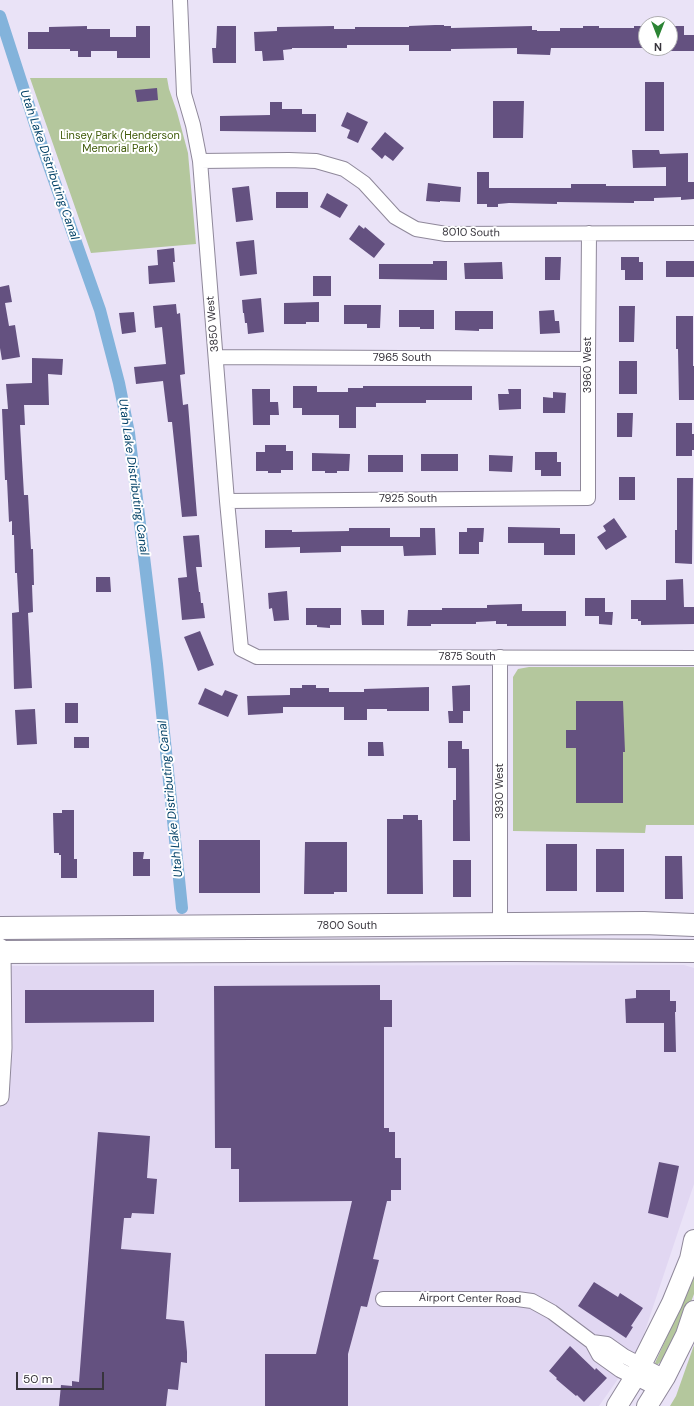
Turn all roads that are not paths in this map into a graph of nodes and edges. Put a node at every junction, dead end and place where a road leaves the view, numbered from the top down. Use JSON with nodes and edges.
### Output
{"nodes":[{"id":1,"x":180,"y":0,"type":"edge"},
{"id":2,"x":200,"y":161,"type":"junction"},
{"id":3,"x":589,"y":233,"type":"junction"},
{"id":4,"x":694,"y":233,"type":"edge"},
{"id":5,"x":216,"y":357,"type":"junction"},
{"id":6,"x":588,"y":359,"type":"junction"},
{"id":7,"x":588,"y":498,"type":"joint"},
{"id":8,"x":227,"y":501,"type":"junction"},
{"id":9,"x":241,"y":650,"type":"joint"},
{"id":10,"x":500,"y":657,"type":"junction"},
{"id":11,"x":694,"y":658,"type":"edge"},
{"id":12,"x":500,"y":925,"type":"junction"},
{"id":13,"x":694,"y":925,"type":"edge"},
{"id":14,"x":279,"y":927,"type":"junction"},
{"id":15,"x":0,"y":928,"type":"edge"},
{"id":16,"x":1,"y":950,"type":"edge"},
{"id":17,"x":188,"y":951,"type":"junction"},
{"id":18,"x":694,"y":951,"type":"edge"},
{"id":19,"x":0,"y":1097,"type":"edge"},
{"id":20,"x":694,"y":1240,"type":"edge"},
{"id":21,"x":383,"y":1299,"type":"dead end"},
{"id":22,"x":694,"y":1311,"type":"edge"},
{"id":23,"x":638,"y":1371,"type":"junction"},
{"id":24,"x":661,"y":1383,"type":"junction"},
{"id":25,"x":617,"y":1406,"type":"edge"},
{"id":26,"x":647,"y":1406,"type":"edge"}],
"edges":[{"from":1,"to":2,"type":"street","name":"3850 West"},
{"from":2,"to":3,"type":"street","name":"8010 South"},
{"from":2,"to":5,"type":"street","name":"3850 West"},
{"from":3,"to":4,"type":"street","name":"8010 South"},
{"from":3,"to":6,"type":"street","name":"3960 West"},
{"from":5,"to":6,"type":"street","name":"7965 South"},
{"from":5,"to":8,"type":"street","name":"3850 West"},
{"from":6,"to":7,"type":"street","name":"3960 West"},
{"from":7,"to":8,"type":"street","name":"7925 South"},
{"from":8,"to":9,"type":"street","name":"3850 West"},
{"from":9,"to":10,"type":"street","name":"7875 South"},
{"from":10,"to":11,"type":"street","name":"7875 South"},
{"from":10,"to":12,"type":"street","name":"3930 West"},
{"from":12,"to":13,"type":"main road","name":"7800 South"},
{"from":12,"to":14,"type":"main road","name":"7800 South"},
{"from":14,"to":15,"type":"main road","name":"7800 South"},
{"from":14,"to":17,"type":"main road"},
{"from":16,"to":17,"type":"main road"},
{"from":16,"to":19,"type":"street"},
{"from":17,"to":18,"type":"main road"},
{"from":20,"to":23,"type":"main road"},
{"from":21,"to":23,"type":"street","name":"Airport Center Road"},
{"from":22,"to":24,"type":"main road"},
{"from":23,"to":24,"type":"street","name":"Airport Center Road"},
{"from":23,"to":25,"type":"main road"},
{"from":24,"to":26,"type":"main road"}]}
